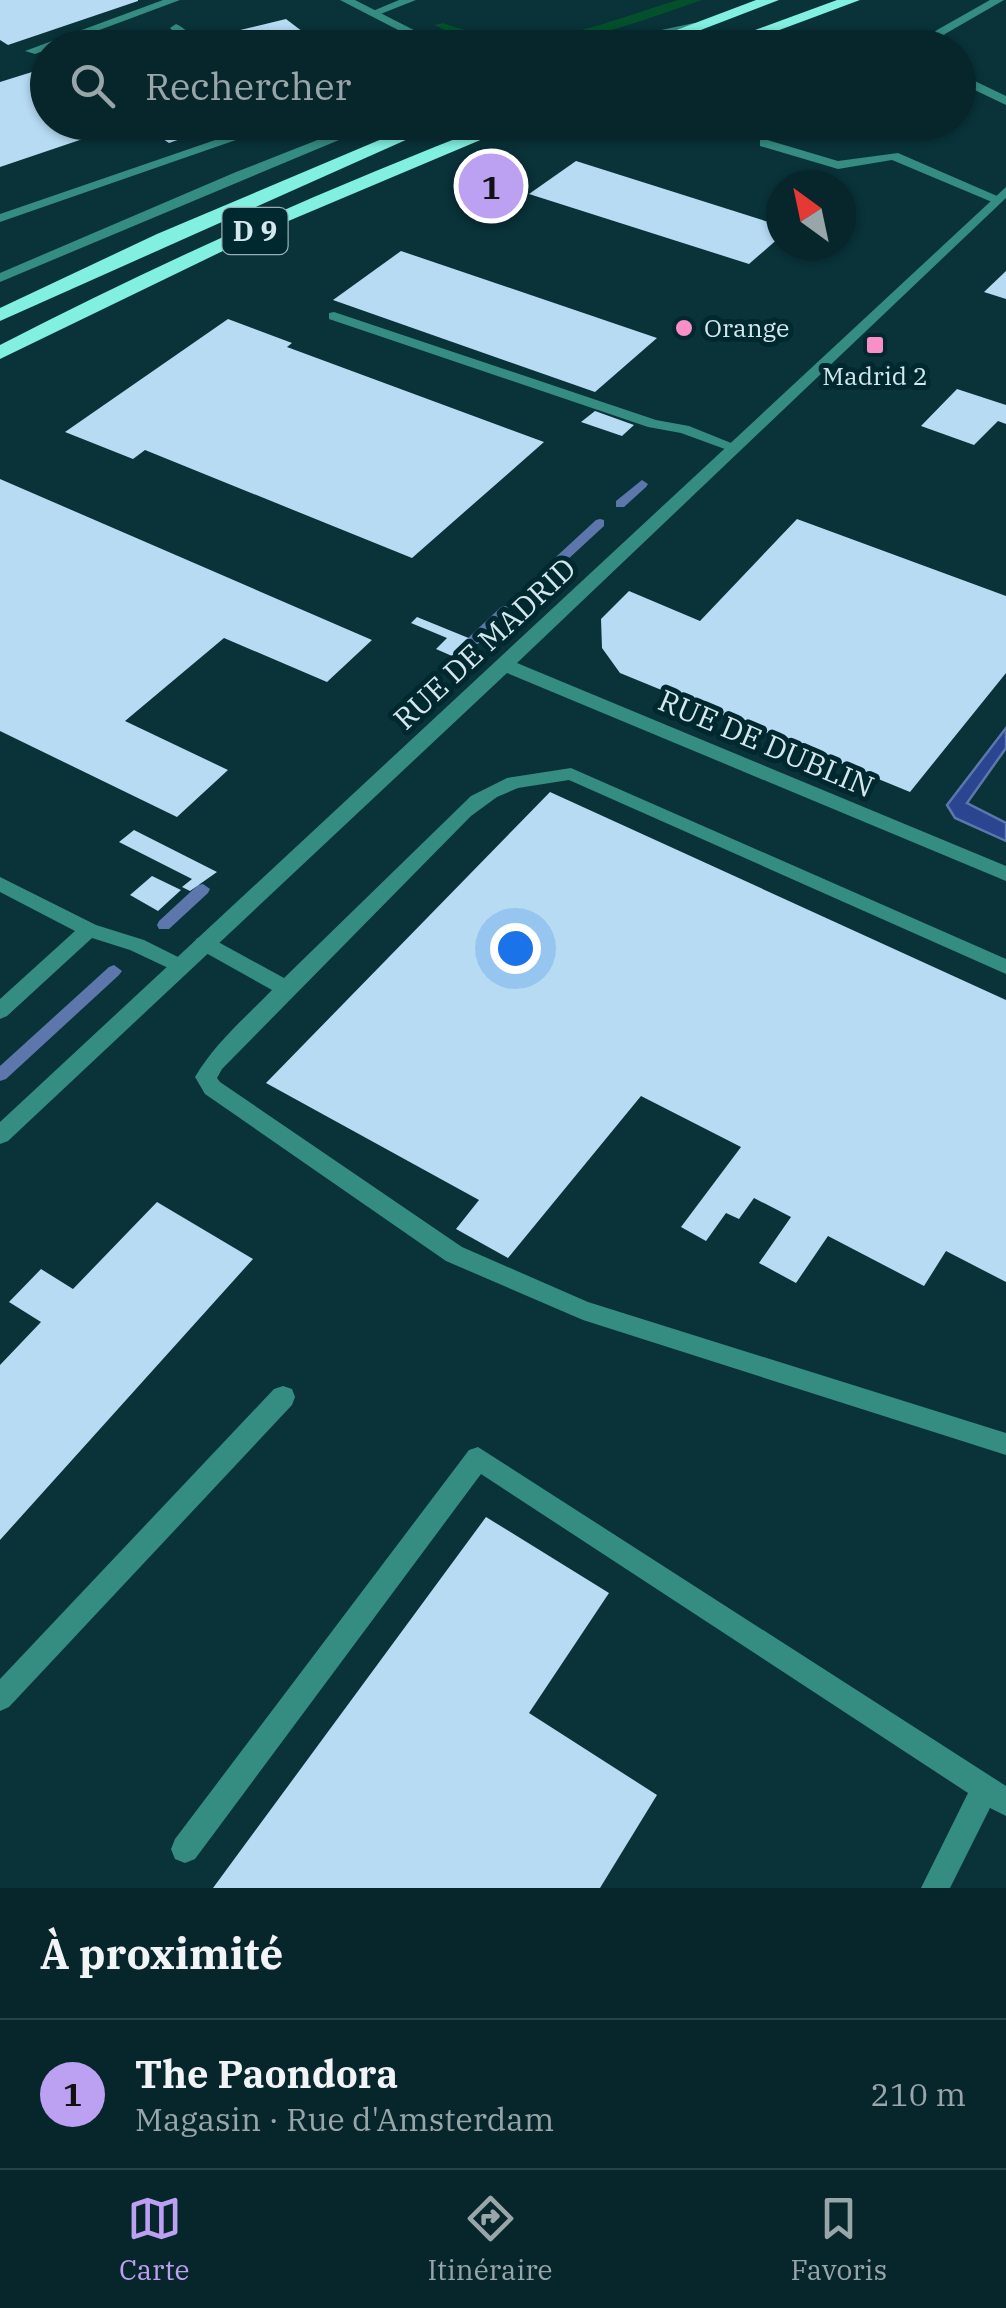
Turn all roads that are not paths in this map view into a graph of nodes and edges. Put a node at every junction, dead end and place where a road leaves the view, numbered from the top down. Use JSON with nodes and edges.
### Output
{"nodes":[{"id":1,"x":174,"y":0,"type":"edge"},
{"id":2,"x":346,"y":0,"type":"edge"},
{"id":3,"x":410,"y":0,"type":"edge"},
{"id":4,"x":771,"y":0,"type":"edge"},
{"id":5,"x":852,"y":0,"type":"edge"},
{"id":6,"x":998,"y":0,"type":"edge"},
{"id":7,"x":374,"y":14,"type":"junction"},
{"id":8,"x":694,"y":27,"type":"junction"},
{"id":9,"x":176,"y":28,"type":"dead end"},
{"id":10,"x":92,"y":30,"type":"edge"},
{"id":11,"x":179,"y":30,"type":"edge"},
{"id":12,"x":406,"y":30,"type":"edge"},
{"id":13,"x":678,"y":30,"type":"edge"},
{"id":14,"x":686,"y":30,"type":"edge"},
{"id":15,"x":766,"y":30,"type":"edge"},
{"id":16,"x":945,"y":30,"type":"edge"},
{"id":17,"x":976,"y":87,"type":"edge"},
{"id":18,"x":1006,"y":101,"type":"edge"},
{"id":19,"x":229,"y":140,"type":"edge"},
{"id":20,"x":330,"y":140,"type":"edge"},
{"id":21,"x":395,"y":140,"type":"edge"},
{"id":22,"x":467,"y":140,"type":"edge"},
{"id":23,"x":764,"y":143,"type":"dead end"},
{"id":24,"x":1001,"y":195,"type":"edge"},
{"id":25,"x":0,"y":218,"type":"edge"},
{"id":26,"x":0,"y":278,"type":"edge"},
{"id":27,"x":0,"y":315,"type":"edge"},
{"id":28,"x":334,"y":316,"type":"dead end"},
{"id":29,"x":0,"y":353,"type":"edge"},
{"id":30,"x":733,"y":447,"type":"junction"},
{"id":31,"x":505,"y":665,"type":"junction"},
{"id":32,"x":1006,"y":874,"type":"edge"},
{"id":33,"x":0,"y":884,"type":"edge"},
{"id":34,"x":89,"y":930,"type":"junction"},
{"id":35,"x":204,"y":943,"type":"junction"},
{"id":36,"x":179,"y":966,"type":"junction"},
{"id":37,"x":1006,"y":967,"type":"edge"},
{"id":38,"x":286,"y":988,"type":"junction"},
{"id":39,"x":0,"y":1011,"type":"edge"},
{"id":40,"x":0,"y":1136,"type":"edge"},
{"id":41,"x":283,"y":1398,"type":"dead end"},
{"id":42,"x":1006,"y":1444,"type":"edge"},
{"id":43,"x":0,"y":1698,"type":"edge"},
{"id":44,"x":996,"y":1796,"type":"edge"},
{"id":45,"x":185,"y":1849,"type":"dead end"},
{"id":46,"x":935,"y":1888,"type":"edge"}],
"edges":[{"from":1,"to":10,"type":"street"},
{"from":2,"to":7,"type":"street"},
{"from":3,"to":7,"type":"street"},
{"from":4,"to":8,"type":"highway"},
{"from":5,"to":15,"type":"highway"},
{"from":6,"to":16,"type":"street"},
{"from":7,"to":12,"type":"street"},
{"from":8,"to":13,"type":"street"},
{"from":8,"to":14,"type":"highway"},
{"from":9,"to":11,"type":"street"},
{"from":17,"to":18,"type":"street"},
{"from":19,"to":25,"type":"street"},
{"from":20,"to":26,"type":"street"},
{"from":21,"to":27,"type":"highway","number":"D 9"},
{"from":22,"to":29,"type":"highway","number":"D 9"},
{"from":23,"to":24,"type":"street"},
{"from":24,"to":30,"type":"street","name":"RUE DE MADRID"},
{"from":28,"to":30,"type":"street"},
{"from":30,"to":31,"type":"street","name":"RUE DE MADRID"},
{"from":31,"to":32,"type":"street","name":"RUE DE DUBLIN"},
{"from":31,"to":35,"type":"street","name":"RUE DE MADRID"},
{"from":33,"to":34,"type":"street"},
{"from":34,"to":36,"type":"street"},
{"from":34,"to":39,"type":"street"},
{"from":35,"to":36,"type":"street","name":"RUE DE MADRID"},
{"from":35,"to":38,"type":"street"},
{"from":36,"to":40,"type":"street","name":"RUE DE MADRID"},
{"from":37,"to":38,"type":"street"},
{"from":38,"to":42,"type":"street"},
{"from":41,"to":43,"type":"street"},
{"from":44,"to":45,"type":"street"},
{"from":44,"to":46,"type":"street"}]}
